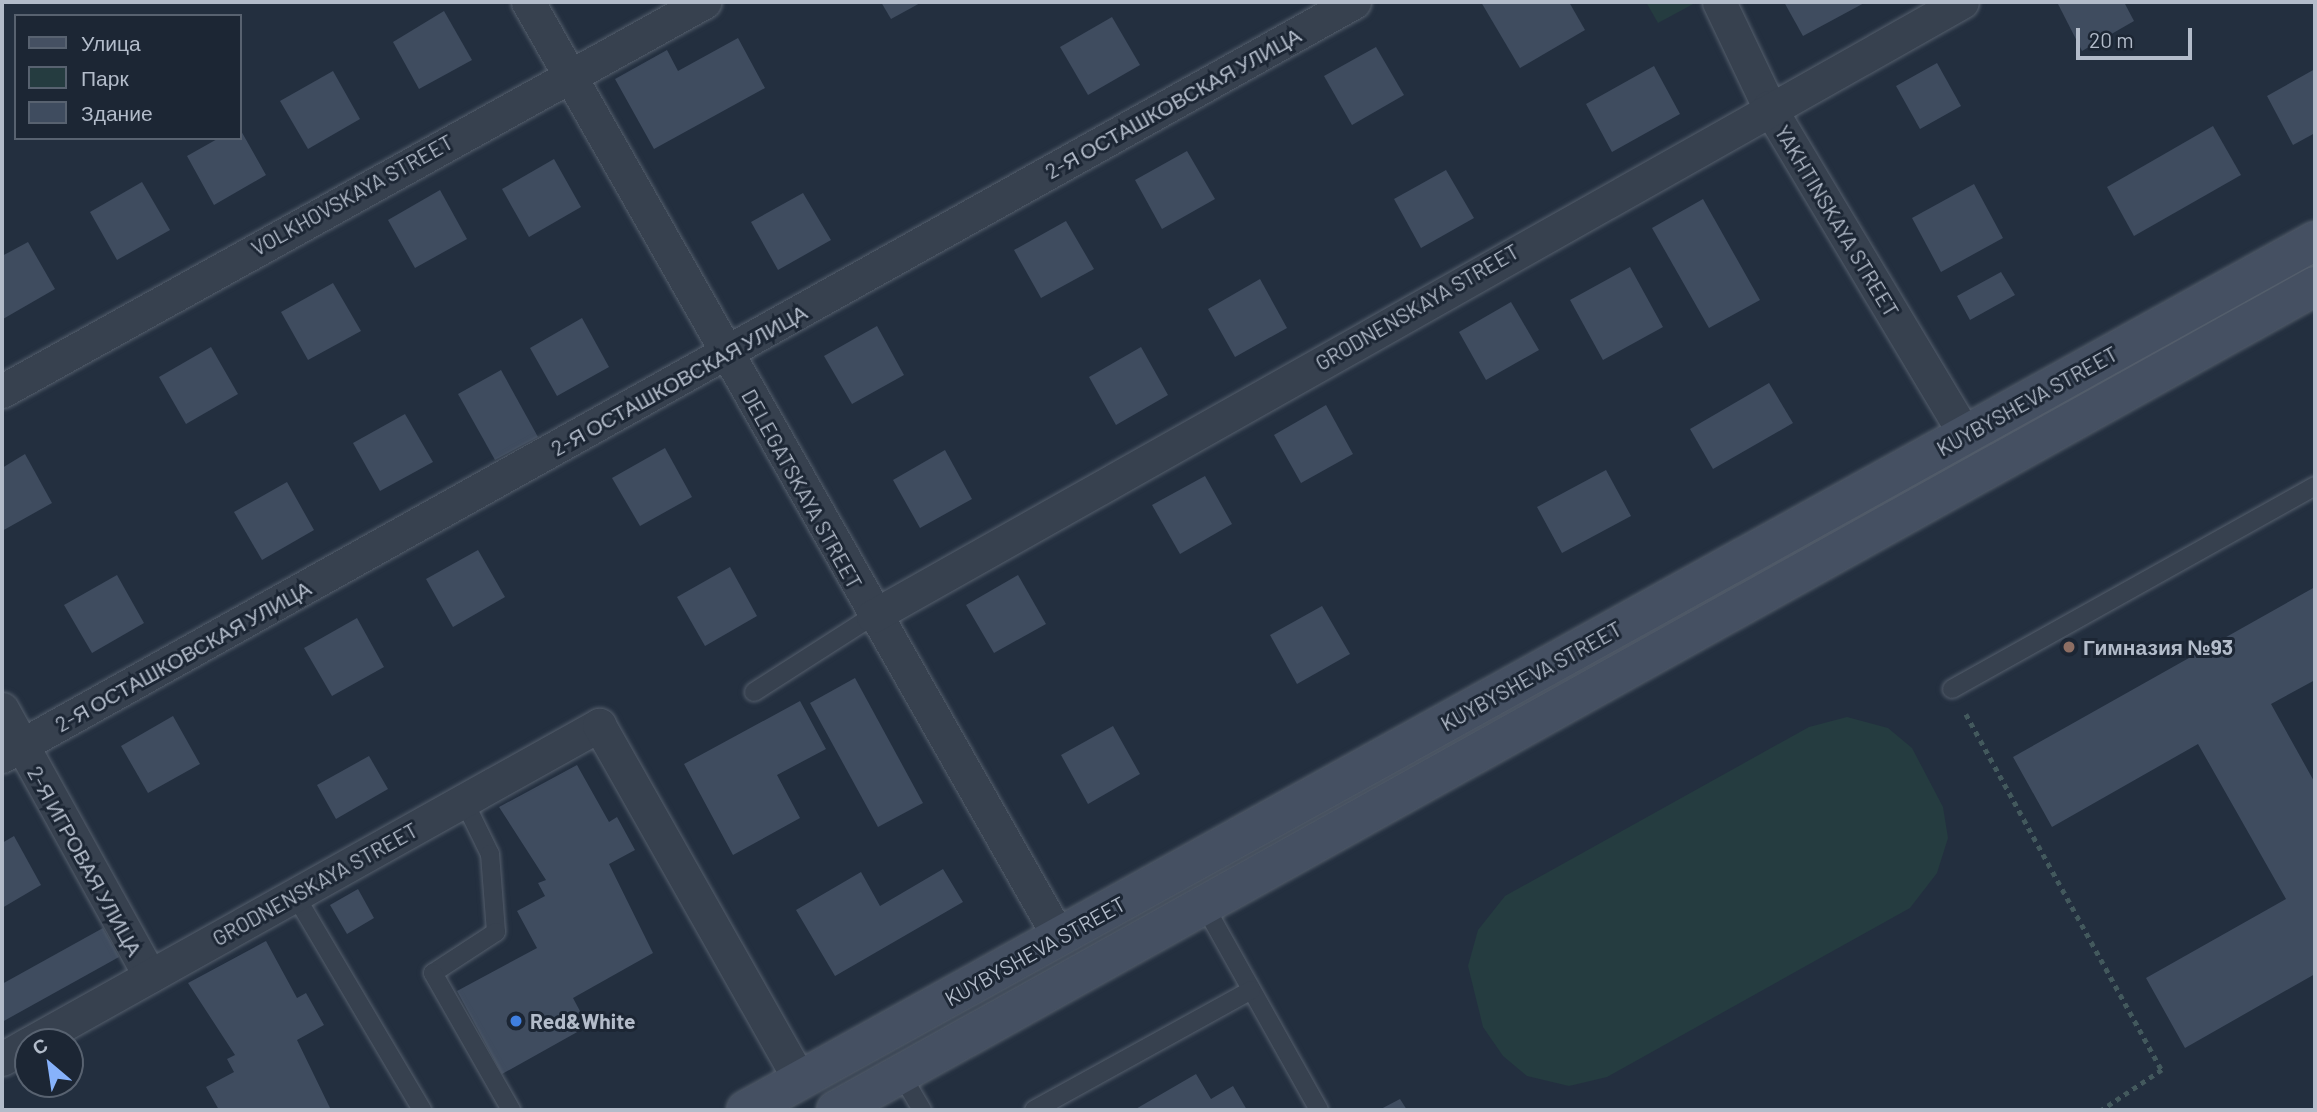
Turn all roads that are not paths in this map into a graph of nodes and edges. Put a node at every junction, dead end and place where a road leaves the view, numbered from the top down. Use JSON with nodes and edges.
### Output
{"nodes":[{"id":1,"x":528,"y":2,"type":"edge"},
{"id":2,"x":704,"y":2,"type":"edge"},
{"id":3,"x":1354,"y":2,"type":"edge"},
{"id":4,"x":1719,"y":2,"type":"edge"},
{"id":5,"x":1962,"y":2,"type":"edge"},
{"id":6,"x":569,"y":74,"type":"junction"},
{"id":7,"x":1769,"y":107,"type":"junction"},
{"id":8,"x":2315,"y":241,"type":"edge"},
{"id":9,"x":2315,"y":286,"type":"edge"},
{"id":10,"x":726,"y":354,"type":"junction"},
{"id":11,"x":2,"y":391,"type":"edge"},
{"id":12,"x":1965,"y":435,"type":"junction"},
{"id":13,"x":1984,"y":471,"type":"junction"},
{"id":14,"x":2315,"y":486,"type":"edge"},
{"id":15,"x":873,"y":616,"type":"junction"},
{"id":16,"x":1952,"y":688,"type":"road end"},
{"id":17,"x":754,"y":692,"type":"dead end"},
{"id":18,"x":2,"y":709,"type":"edge"},
{"id":19,"x":11,"y":751,"type":"edge"},
{"id":20,"x":464,"y":801,"type":"junction"},
{"id":21,"x":295,"y":895,"type":"junction"},
{"id":22,"x":1204,"y":905,"type":"junction"},
{"id":23,"x":1059,"y":937,"type":"junction"},
{"id":24,"x":1080,"y":974,"type":"junction"},
{"id":25,"x":150,"y":976,"type":"junction"},
{"id":26,"x":1251,"y":990,"type":"junction"},
{"id":27,"x":57,"y":1028,"type":"edge"},
{"id":28,"x":901,"y":1074,"type":"junction"},
{"id":29,"x":800,"y":1080,"type":"junction"},
{"id":30,"x":422,"y":1110,"type":"edge"},
{"id":31,"x":511,"y":1110,"type":"edge"},
{"id":32,"x":746,"y":1110,"type":"edge"},
{"id":33,"x":836,"y":1110,"type":"edge"},
{"id":34,"x":922,"y":1110,"type":"edge"},
{"id":35,"x":1034,"y":1110,"type":"edge"},
{"id":36,"x":1319,"y":1110,"type":"edge"}],
"edges":[{"from":1,"to":6,"type":"street","name":"DELEGATSKAYA STREET"},
{"from":2,"to":6,"type":"street","name":"VOLKHOVSKAYA STREET"},
{"from":3,"to":10,"type":"street","name":"2-Я ОСТАШКОВСКАЯ УЛИЦА"},
{"from":4,"to":7,"type":"street","name":"YAKHTINSKAYA STREET"},
{"from":5,"to":7,"type":"street","name":"GRODNENSKAYA STREET"},
{"from":6,"to":10,"type":"street","name":"DELEGATSKAYA STREET"},
{"from":6,"to":11,"type":"street","name":"VOLKHOVSKAYA STREET"},
{"from":7,"to":12,"type":"street","name":"YAKHTINSKAYA STREET"},
{"from":7,"to":15,"type":"street","name":"GRODNENSKAYA STREET"},
{"from":8,"to":12,"type":"main road","name":"KUYBYSHEVA STREET"},
{"from":9,"to":13,"type":"main road","name":"KUYBYSHEVA STREET"},
{"from":10,"to":15,"type":"street","name":"DELEGATSKAYA STREET"},
{"from":10,"to":19,"type":"street","name":"2-Я ОСТАШКОВСКАЯ УЛИЦА"},
{"from":12,"to":13,"type":"main road"},
{"from":12,"to":23,"type":"main road","name":"KUYBYSHEVA STREET"},
{"from":13,"to":22,"type":"main road","name":"KUYBYSHEVA STREET"},
{"from":14,"to":16,"type":"lane"},
{"from":15,"to":17,"type":"lane"},
{"from":15,"to":23,"type":"street","name":"DELEGATSKAYA STREET"},
{"from":18,"to":19,"type":"street","name":"2-Я ИГРОВАЯ УЛИЦА"},
{"from":19,"to":25,"type":"street","name":"2-Я ИГРОВАЯ УЛИЦА"},
{"from":20,"to":21,"type":"street","name":"GRODNENSKAYA STREET"},
{"from":20,"to":29,"type":"street","name":"GRODNENSKAYA STREET"},
{"from":20,"to":31,"type":"lane"},
{"from":21,"to":25,"type":"street","name":"GRODNENSKAYA STREET"},
{"from":21,"to":30,"type":"lane"},
{"from":22,"to":24,"type":"main road","name":"KUYBYSHEVA STREET"},
{"from":22,"to":26,"type":"lane"},
{"from":23,"to":24,"type":"main road"},
{"from":23,"to":29,"type":"main road","name":"KUYBYSHEVA STREET"},
{"from":24,"to":28,"type":"main road","name":"KUYBYSHEVA STREET"},
{"from":25,"to":27,"type":"street","name":"GRODNENSKAYA STREET"},
{"from":26,"to":35,"type":"lane"},
{"from":26,"to":36,"type":"lane"},
{"from":28,"to":33,"type":"main road","name":"KUYBYSHEVA STREET"},
{"from":28,"to":34,"type":"lane"},
{"from":29,"to":32,"type":"main road","name":"KUYBYSHEVA STREET"}]}
